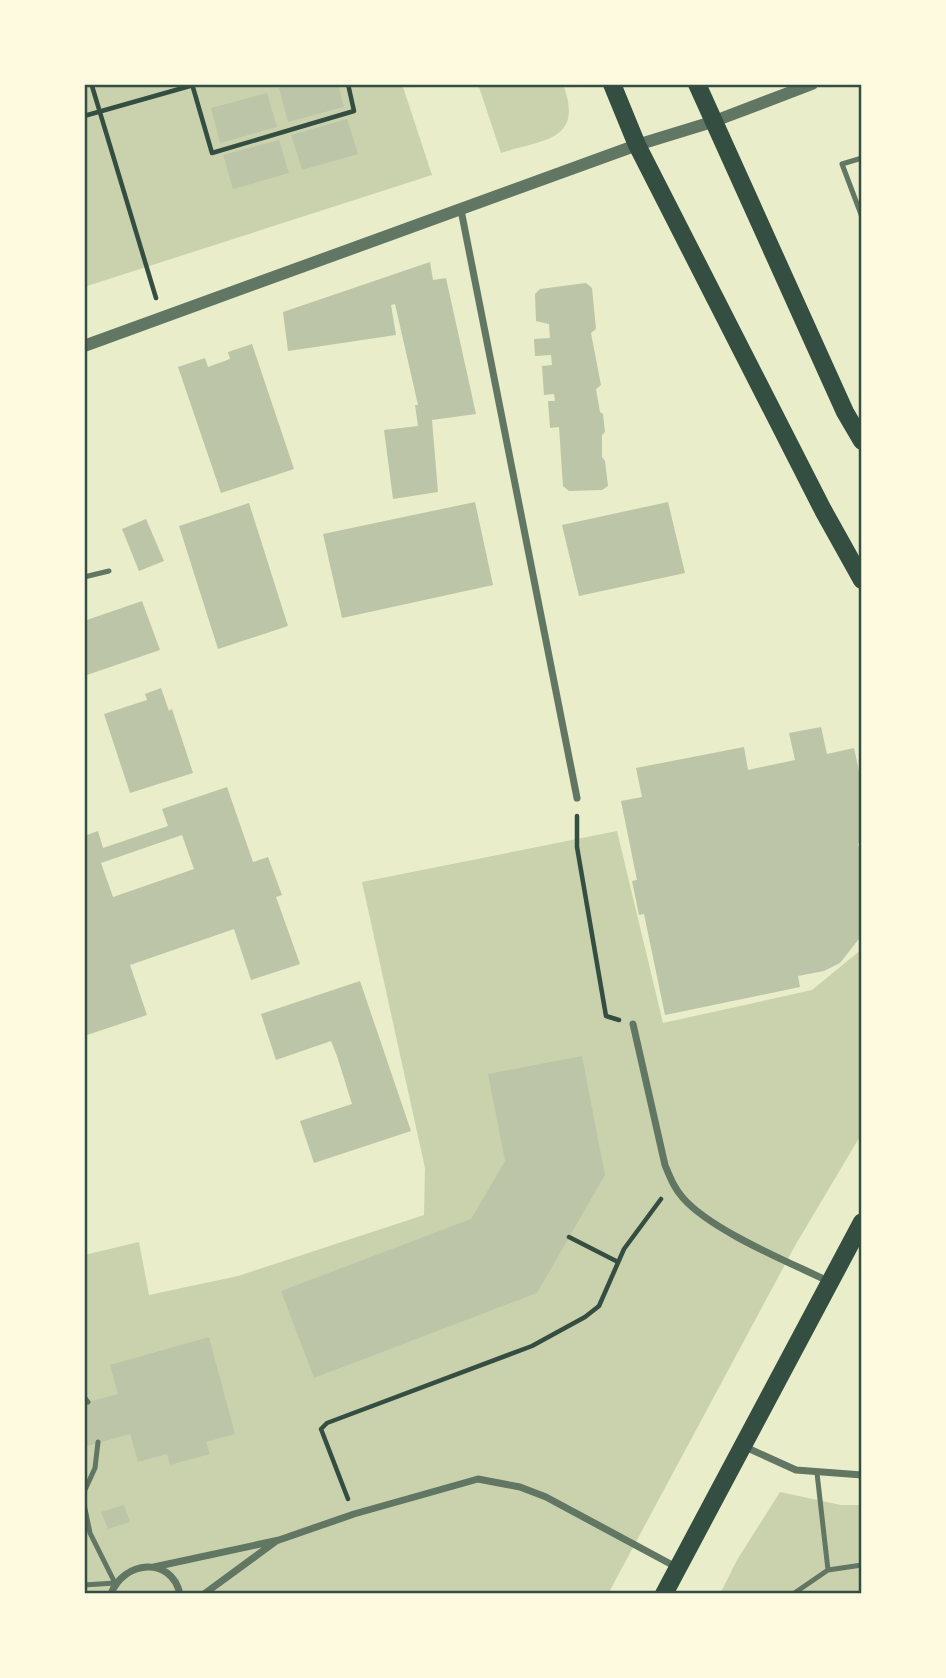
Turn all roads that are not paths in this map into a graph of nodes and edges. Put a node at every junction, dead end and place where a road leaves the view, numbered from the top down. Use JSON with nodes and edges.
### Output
{"nodes":[{"id":1,"x":612,"y":84,"type":"edge"},
{"id":2,"x":697,"y":84,"type":"edge"},
{"id":3,"x":812,"y":84,"type":"edge"},
{"id":4,"x":712,"y":122,"type":"junction"},
{"id":5,"x":637,"y":145,"type":"junction"},
{"id":6,"x":862,"y":158,"type":"edge"},
{"id":7,"x":461,"y":210,"type":"junction"},
{"id":8,"x":862,"y":217,"type":"edge"},
{"id":9,"x":84,"y":346,"type":"edge"},
{"id":10,"x":862,"y":440,"type":"edge"},
{"id":11,"x":108,"y":570,"type":"dead end"},
{"id":12,"x":84,"y":577,"type":"edge"},
{"id":13,"x":862,"y":580,"type":"edge"},
{"id":14,"x":577,"y":798,"type":"road end"},
{"id":15,"x":633,"y":1024,"type":"road end"},
{"id":16,"x":862,"y":1222,"type":"edge"},
{"id":17,"x":830,"y":1282,"type":"junction"},
{"id":18,"x":98,"y":1442,"type":"dead end"},
{"id":19,"x":742,"y":1445,"type":"junction"},
{"id":20,"x":817,"y":1473,"type":"junction"},
{"id":21,"x":862,"y":1475,"type":"edge"},
{"id":22,"x":84,"y":1492,"type":"edge"},
{"id":23,"x":84,"y":1504,"type":"edge"},
{"id":24,"x":279,"y":1540,"type":"junction"},
{"id":25,"x":862,"y":1565,"type":"edge"},
{"id":26,"x":154,"y":1567,"type":"junction"},
{"id":27,"x":678,"y":1568,"type":"junction"},
{"id":28,"x":828,"y":1570,"type":"junction"},
{"id":29,"x":115,"y":1583,"type":"junction"},
{"id":30,"x":84,"y":1585,"type":"edge"},
{"id":31,"x":111,"y":1594,"type":"edge"},
{"id":32,"x":180,"y":1594,"type":"edge"},
{"id":33,"x":204,"y":1594,"type":"edge"},
{"id":34,"x":664,"y":1594,"type":"edge"},
{"id":35,"x":793,"y":1594,"type":"edge"}],
"edges":[{"from":1,"to":5,"type":"main road"},
{"from":2,"to":4,"type":"main road"},
{"from":3,"to":4,"type":"street"},
{"from":4,"to":5,"type":"street"},
{"from":4,"to":10,"type":"main road"},
{"from":5,"to":7,"type":"street"},
{"from":5,"to":13,"type":"main road"},
{"from":6,"to":8,"type":"lane"},
{"from":7,"to":9,"type":"street"},
{"from":7,"to":14,"type":"street"},
{"from":11,"to":12,"type":"lane"},
{"from":15,"to":17,"type":"street"},
{"from":16,"to":17,"type":"main road"},
{"from":17,"to":19,"type":"main road"},
{"from":18,"to":22,"type":"lane"},
{"from":19,"to":20,"type":"street"},
{"from":19,"to":27,"type":"main road"},
{"from":20,"to":21,"type":"street"},
{"from":20,"to":28,"type":"lane"},
{"from":23,"to":29,"type":"lane"},
{"from":24,"to":26,"type":"street"},
{"from":24,"to":27,"type":"street"},
{"from":24,"to":33,"type":"street"},
{"from":25,"to":28,"type":"lane"},
{"from":26,"to":29,"type":"street"},
{"from":26,"to":32,"type":"street"},
{"from":27,"to":34,"type":"main road"},
{"from":28,"to":35,"type":"lane"},
{"from":29,"to":30,"type":"lane"},
{"from":29,"to":31,"type":"street"}]}
